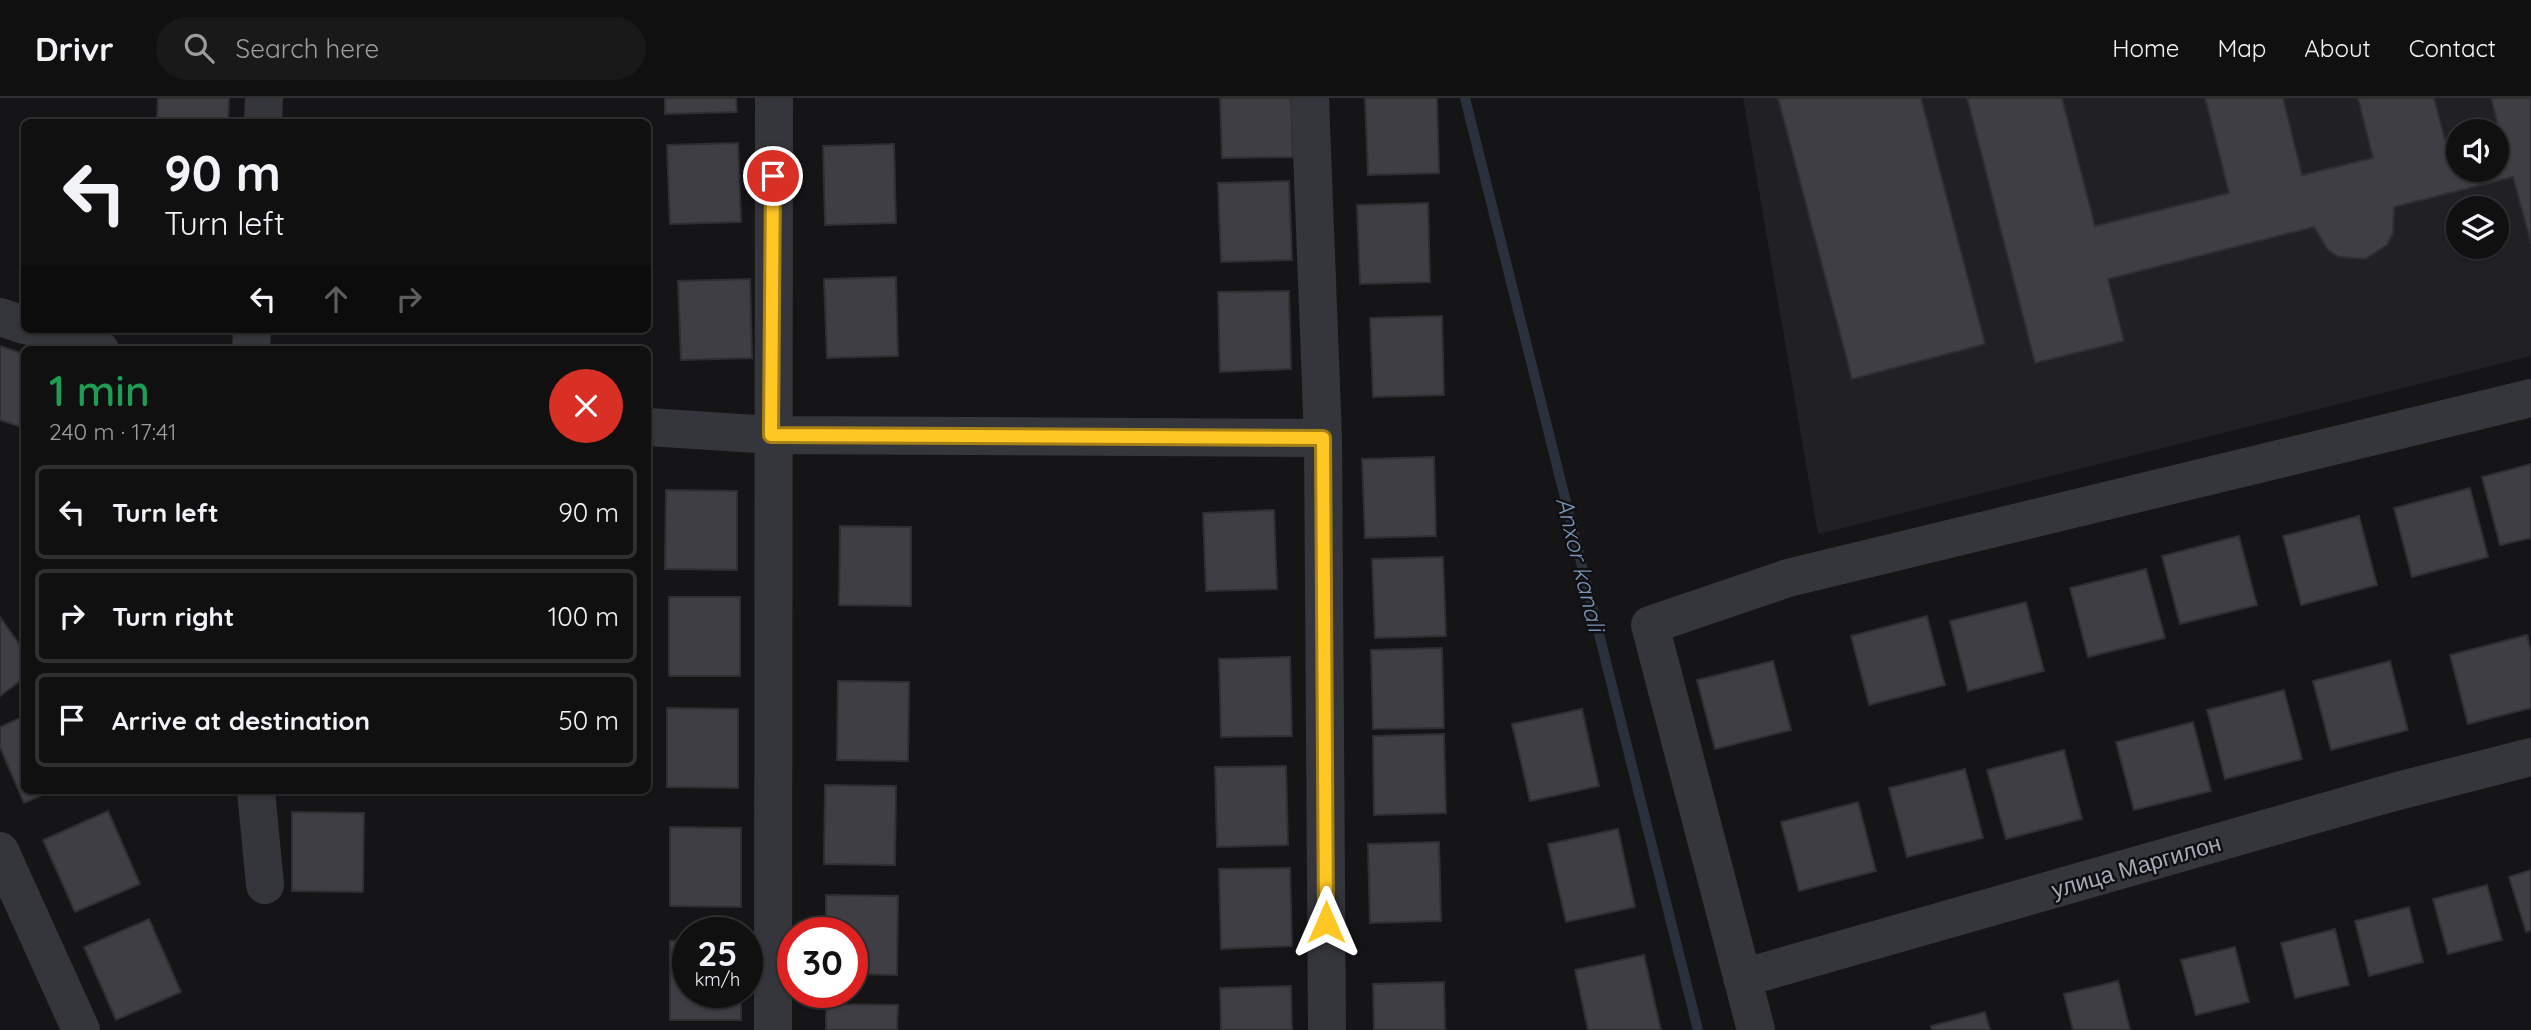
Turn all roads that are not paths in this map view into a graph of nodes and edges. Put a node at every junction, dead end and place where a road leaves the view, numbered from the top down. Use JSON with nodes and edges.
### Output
{"nodes":[{"id":1,"x":264,"y":98,"type":"edge"},
{"id":2,"x":774,"y":98,"type":"edge"},
{"id":3,"x":1310,"y":98,"type":"edge"},
{"id":4,"x":263,"y":119,"type":"edge"},
{"id":5,"x":0,"y":317,"type":"edge"},
{"id":6,"x":21,"y":324,"type":"edge"},
{"id":7,"x":48,"y":333,"type":"edge"},
{"id":8,"x":88,"y":346,"type":"edge"},
{"id":9,"x":2531,"y":398,"type":"edge"},
{"id":10,"x":651,"y":427,"type":"edge"},
{"id":11,"x":771,"y":435,"type":"junction"},
{"id":12,"x":1323,"y":438,"type":"junction"},
{"id":13,"x":2531,"y":757,"type":"edge"},
{"id":14,"x":256,"y":794,"type":"edge"},
{"id":15,"x":0,"y":851,"type":"edge"},
{"id":16,"x":265,"y":885,"type":"dead end"},
{"id":17,"x":1742,"y":978,"type":"junction"},
{"id":18,"x":81,"y":1030,"type":"edge"},
{"id":19,"x":773,"y":1030,"type":"edge"},
{"id":20,"x":1327,"y":1030,"type":"edge"},
{"id":21,"x":1756,"y":1030,"type":"edge"}],
"edges":[{"from":1,"to":4,"type":"street"},
{"from":2,"to":11,"type":"street"},
{"from":3,"to":12,"type":"street"},
{"from":5,"to":6,"type":"street"},
{"from":7,"to":8,"type":"street"},
{"from":9,"to":17,"type":"street"},
{"from":10,"to":11,"type":"street"},
{"from":11,"to":12,"type":"street"},
{"from":11,"to":19,"type":"street"},
{"from":12,"to":20,"type":"street"},
{"from":13,"to":17,"type":"street","name":"улица Маргилон"},
{"from":14,"to":16,"type":"street"},
{"from":15,"to":18,"type":"street"},
{"from":17,"to":21,"type":"street"}]}
